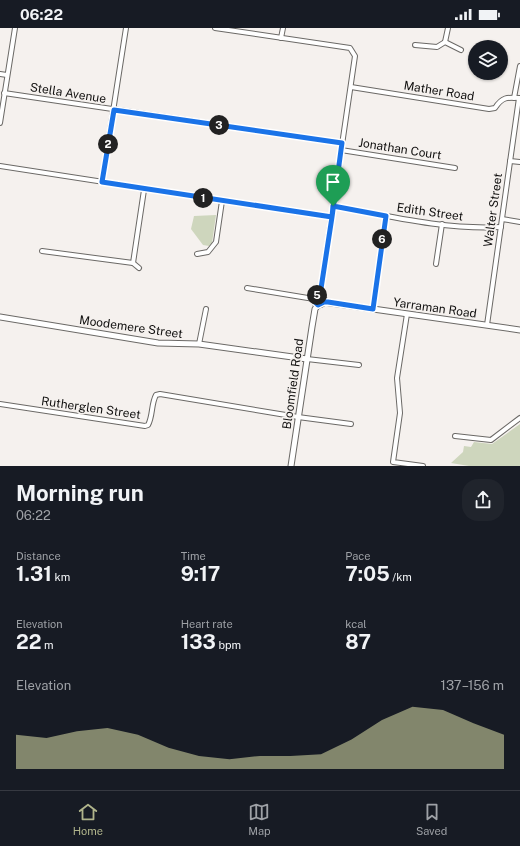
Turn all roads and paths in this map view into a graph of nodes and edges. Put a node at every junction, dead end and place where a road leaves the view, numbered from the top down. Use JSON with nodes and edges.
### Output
{"nodes":[{"id":1,"x":15,"y":28,"type":"edge"},
{"id":2,"x":126,"y":28,"type":"edge"},
{"id":3,"x":215,"y":28,"type":"edge"},
{"id":4,"x":283,"y":28,"type":"edge"},
{"id":5,"x":448,"y":28,"type":"edge"},
{"id":6,"x":281,"y":38,"type":"junction"},
{"id":7,"x":445,"y":42,"type":"junction"},
{"id":8,"x":415,"y":45,"type":"dead end"},
{"id":9,"x":461,"y":50,"type":"dead end"},
{"id":10,"x":520,"y":66,"type":"edge"},
{"id":11,"x":0,"y":74,"type":"edge"},
{"id":12,"x":7,"y":75,"type":"junction"},
{"id":13,"x":351,"y":87,"type":"junction"},
{"id":14,"x":4,"y":93,"type":"junction"},
{"id":15,"x":518,"y":98,"type":"edge"},
{"id":16,"x":114,"y":110,"type":"junction"},
{"id":17,"x":0,"y":123,"type":"edge"},
{"id":18,"x":342,"y":143,"type":"junction"},
{"id":19,"x":341,"y":150,"type":"junction"},
{"id":20,"x":510,"y":161,"type":"junction"},
{"id":21,"x":520,"y":162,"type":"edge"},
{"id":22,"x":0,"y":166,"type":"edge"},
{"id":23,"x":455,"y":168,"type":"dead end"},
{"id":24,"x":102,"y":182,"type":"junction"},
{"id":25,"x":144,"y":190,"type":"junction"},
{"id":26,"x":222,"y":201,"type":"junction"},
{"id":27,"x":333,"y":206,"type":"junction"},
{"id":28,"x":386,"y":216,"type":"junction"},
{"id":29,"x":332,"y":217,"type":"junction"},
{"id":30,"x":502,"y":219,"type":"junction"},
{"id":31,"x":520,"y":222,"type":"edge"},
{"id":32,"x":442,"y":224,"type":"junction"},
{"id":33,"x":501,"y":226,"type":"junction"},
{"id":34,"x":42,"y":251,"type":"dead end"},
{"id":35,"x":197,"y":254,"type":"dead end"},
{"id":36,"x":133,"y":263,"type":"junction"},
{"id":37,"x":436,"y":264,"type":"dead end"},
{"id":38,"x":139,"y":268,"type":"dead end"},
{"id":39,"x":247,"y":288,"type":"dead end"},
{"id":40,"x":320,"y":295,"type":"junction"},
{"id":41,"x":314,"y":299,"type":"junction"},
{"id":42,"x":324,"y":302,"type":"junction"},
{"id":43,"x":318,"y":305,"type":"junction"},
{"id":44,"x":206,"y":309,"type":"dead end"},
{"id":45,"x":373,"y":309,"type":"junction"},
{"id":46,"x":407,"y":314,"type":"junction"},
{"id":47,"x":0,"y":318,"type":"edge"},
{"id":48,"x":487,"y":325,"type":"junction"},
{"id":49,"x":520,"y":330,"type":"edge"},
{"id":50,"x":199,"y":344,"type":"junction"},
{"id":51,"x":307,"y":359,"type":"junction"},
{"id":52,"x":359,"y":365,"type":"dead end"},
{"id":53,"x":0,"y":404,"type":"edge"},
{"id":54,"x":298,"y":417,"type":"junction"},
{"id":55,"x":520,"y":418,"type":"edge"},
{"id":56,"x":351,"y":424,"type":"dead end"},
{"id":57,"x":455,"y":436,"type":"dead end"},
{"id":58,"x":393,"y":464,"type":"edge"},
{"id":59,"x":291,"y":466,"type":"edge"},
{"id":60,"x":423,"y":466,"type":"edge"}],
"edges":[{"from":1,"to":12,"type":"street"},
{"from":2,"to":16,"type":"street"},
{"from":3,"to":6,"type":"street"},
{"from":4,"to":6,"type":"street"},
{"from":5,"to":7,"type":"street"},
{"from":6,"to":13,"type":"street"},
{"from":7,"to":8,"type":"street"},
{"from":7,"to":9,"type":"street"},
{"from":10,"to":15,"type":"street","name":"Walter Street"},
{"from":11,"to":12,"type":"street"},
{"from":12,"to":14,"type":"street"},
{"from":13,"to":15,"type":"street","name":"Mather Road"},
{"from":13,"to":18,"type":"street"},
{"from":14,"to":16,"type":"street","name":"Stella Avenue"},
{"from":14,"to":17,"type":"street"},
{"from":15,"to":20,"type":"street","name":"Walter Street"},
{"from":16,"to":18,"type":"street","name":"Stella Avenue"},
{"from":16,"to":24,"type":"street"},
{"from":18,"to":19,"type":"street"},
{"from":19,"to":23,"type":"street","name":"Jonathan Court"},
{"from":19,"to":27,"type":"street"},
{"from":20,"to":21,"type":"street"},
{"from":20,"to":30,"type":"street","name":"Walter Street"},
{"from":22,"to":24,"type":"street"},
{"from":24,"to":25,"type":"street"},
{"from":25,"to":26,"type":"street"},
{"from":25,"to":36,"type":"street"},
{"from":26,"to":29,"type":"street"},
{"from":26,"to":35,"type":"street"},
{"from":27,"to":28,"type":"street","name":"Edith Street"},
{"from":27,"to":29,"type":"street"},
{"from":28,"to":32,"type":"street","name":"Edith Street"},
{"from":28,"to":45,"type":"street"},
{"from":29,"to":40,"type":"street"},
{"from":30,"to":31,"type":"street"},
{"from":30,"to":33,"type":"street","name":"Walter Street"},
{"from":32,"to":33,"type":"street","name":"Edith Street"},
{"from":32,"to":37,"type":"street"},
{"from":33,"to":48,"type":"street","name":"Walter Street"},
{"from":34,"to":36,"type":"street"},
{"from":36,"to":38,"type":"street"},
{"from":39,"to":41,"type":"street"},
{"from":40,"to":41,"type":"street"},
{"from":40,"to":42,"type":"street"},
{"from":41,"to":43,"type":"street"},
{"from":42,"to":43,"type":"street"},
{"from":42,"to":45,"type":"street","name":"Yarraman Road"},
{"from":43,"to":51,"type":"street","name":"Bloomfield Road"},
{"from":44,"to":50,"type":"street"},
{"from":45,"to":46,"type":"street","name":"Yarraman Road"},
{"from":46,"to":48,"type":"street","name":"Yarraman Road"},
{"from":46,"to":58,"type":"street"},
{"from":47,"to":50,"type":"street","name":"Moodemere Street"},
{"from":48,"to":49,"type":"street","name":"Yarraman Road"},
{"from":50,"to":51,"type":"street","name":"Moodemere Street"},
{"from":51,"to":52,"type":"street"},
{"from":51,"to":54,"type":"street","name":"Bloomfield Road"},
{"from":53,"to":54,"type":"street","name":"Rutherglen Street"},
{"from":54,"to":56,"type":"street","name":"Rutherglen Street"},
{"from":54,"to":59,"type":"street","name":"Bloomfield Road"},
{"from":55,"to":57,"type":"street"},
{"from":58,"to":60,"type":"street"}]}
